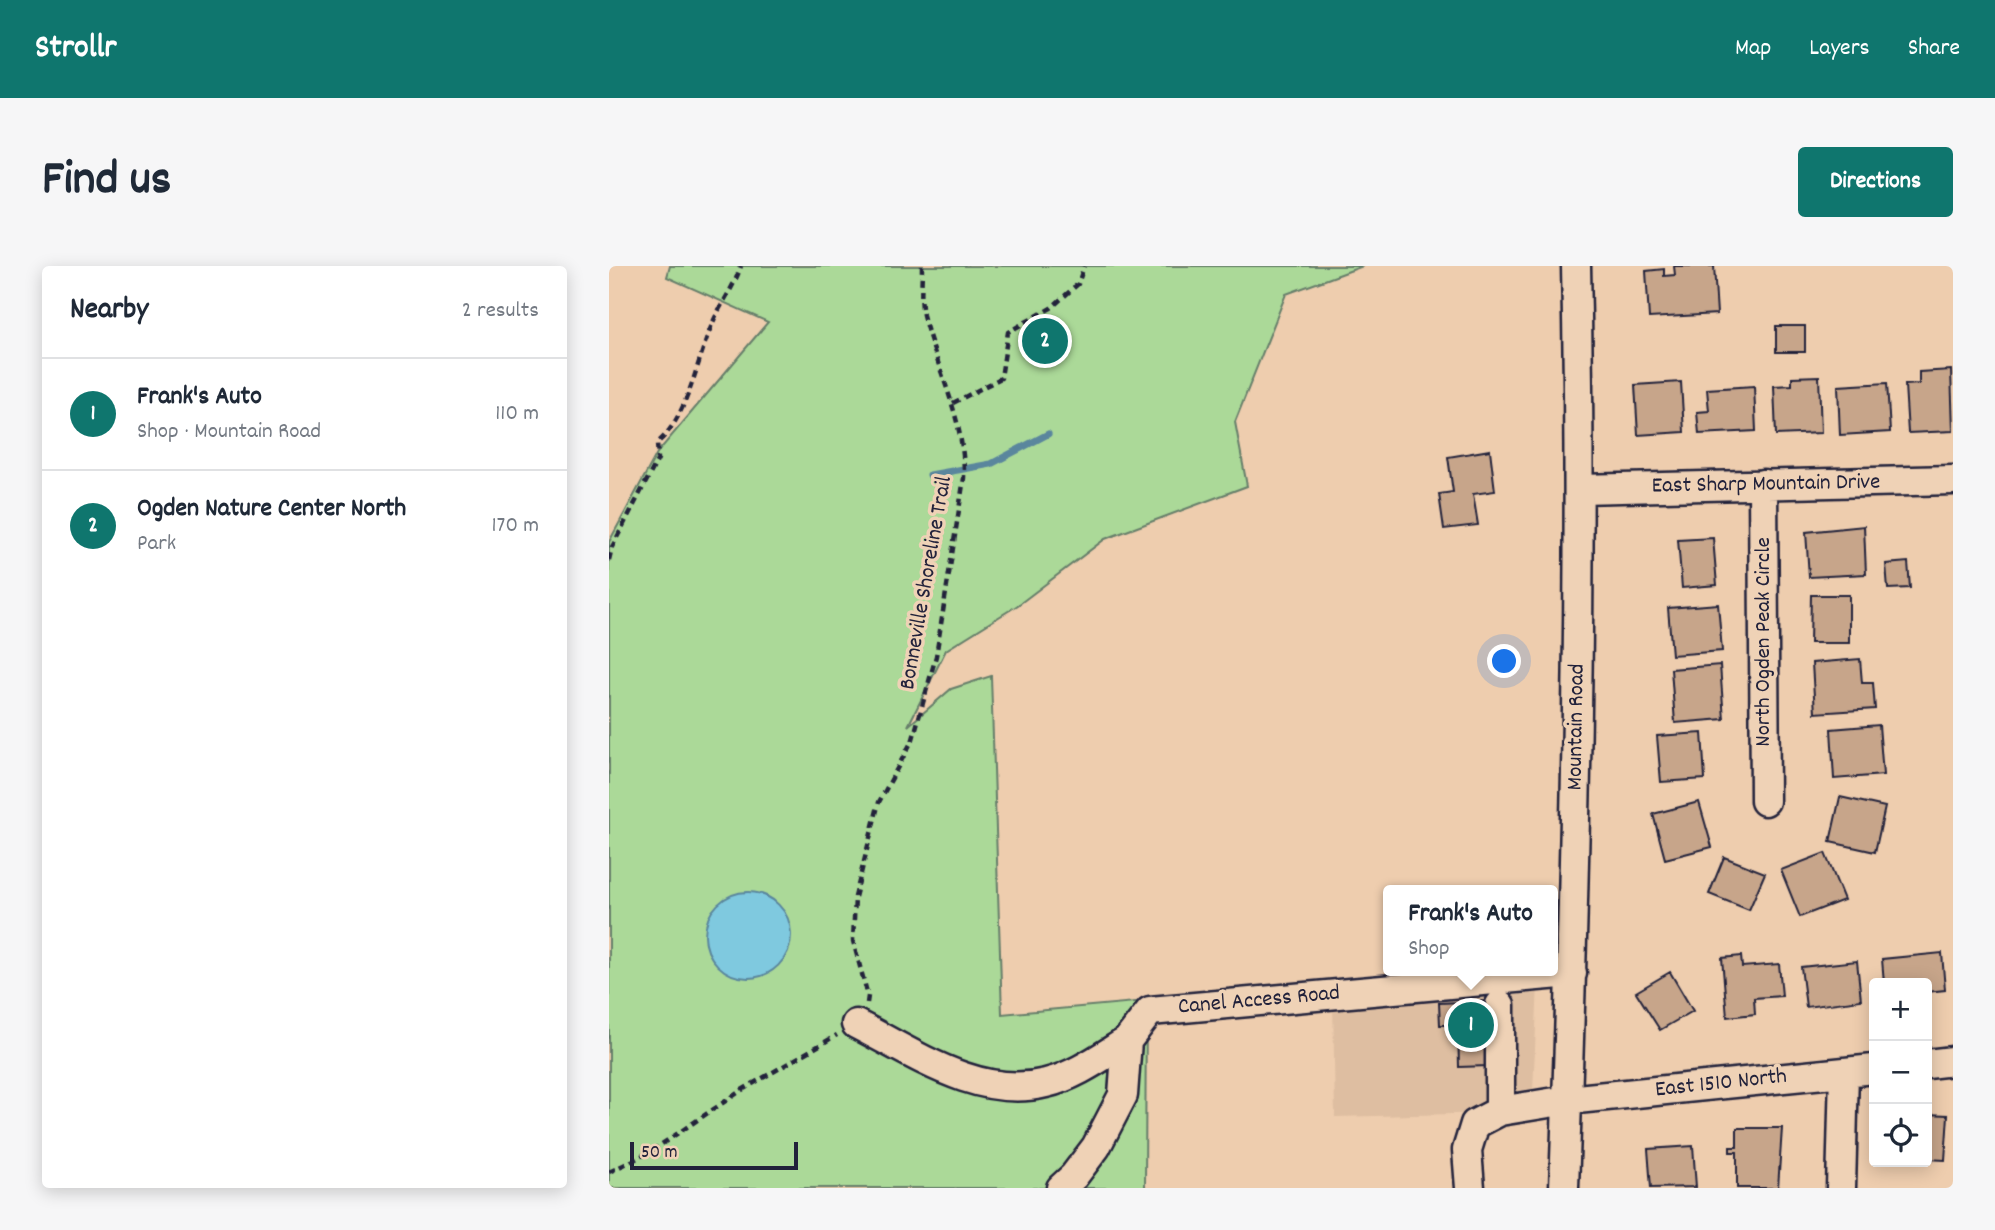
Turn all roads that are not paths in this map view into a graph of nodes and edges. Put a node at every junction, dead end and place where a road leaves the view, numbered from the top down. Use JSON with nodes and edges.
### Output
{"nodes":[{"id":1,"x":1576,"y":266,"type":"edge"},
{"id":2,"x":1953,"y":480,"type":"edge"},
{"id":3,"x":1763,"y":484,"type":"junction"},
{"id":4,"x":1580,"y":489,"type":"junction"},
{"id":5,"x":1765,"y":801,"type":"dead end"},
{"id":6,"x":1572,"y":973,"type":"junction"},
{"id":7,"x":1558,"y":974,"type":"edge"},
{"id":8,"x":1539,"y":976,"type":"edge"},
{"id":9,"x":1500,"y":1005,"type":"dead end"},
{"id":10,"x":856,"y":1024,"type":"road end"},
{"id":11,"x":1127,"y":1041,"type":"junction"},
{"id":12,"x":1953,"y":1061,"type":"edge"},
{"id":13,"x":1932,"y":1063,"type":"edge"},
{"id":14,"x":1869,"y":1070,"type":"edge"},
{"id":15,"x":1844,"y":1072,"type":"junction"},
{"id":16,"x":1567,"y":1100,"type":"junction"},
{"id":17,"x":1500,"y":1111,"type":"junction"},
{"id":18,"x":1061,"y":1188,"type":"edge"},
{"id":19,"x":1470,"y":1188,"type":"edge"},
{"id":20,"x":1564,"y":1188,"type":"edge"},
{"id":21,"x":1841,"y":1188,"type":"edge"}],
"edges":[{"from":1,"to":4,"type":"street","name":"Mountain Road"},
{"from":2,"to":3,"type":"street","name":"East Sharp Mountain Drive"},
{"from":3,"to":4,"type":"street","name":"East Sharp Mountain Drive"},
{"from":3,"to":5,"type":"street","name":"North Ogden Peak Circle"},
{"from":4,"to":6,"type":"street","name":"Mountain Road"},
{"from":6,"to":7,"type":"street","name":"Canel Access Road"},
{"from":6,"to":16,"type":"street","name":"Mountain Road"},
{"from":8,"to":11,"type":"street","name":"Canel Access Road"},
{"from":9,"to":17,"type":"street"},
{"from":10,"to":11,"type":"street"},
{"from":11,"to":18,"type":"street"},
{"from":12,"to":13,"type":"street"},
{"from":14,"to":15,"type":"street","name":"East 1510 North"},
{"from":15,"to":16,"type":"street","name":"East 1510 North"},
{"from":15,"to":21,"type":"street"},
{"from":16,"to":17,"type":"street","name":"East 1510 North"},
{"from":16,"to":20,"type":"street","name":"Mountain Road"},
{"from":17,"to":19,"type":"street"}]}
